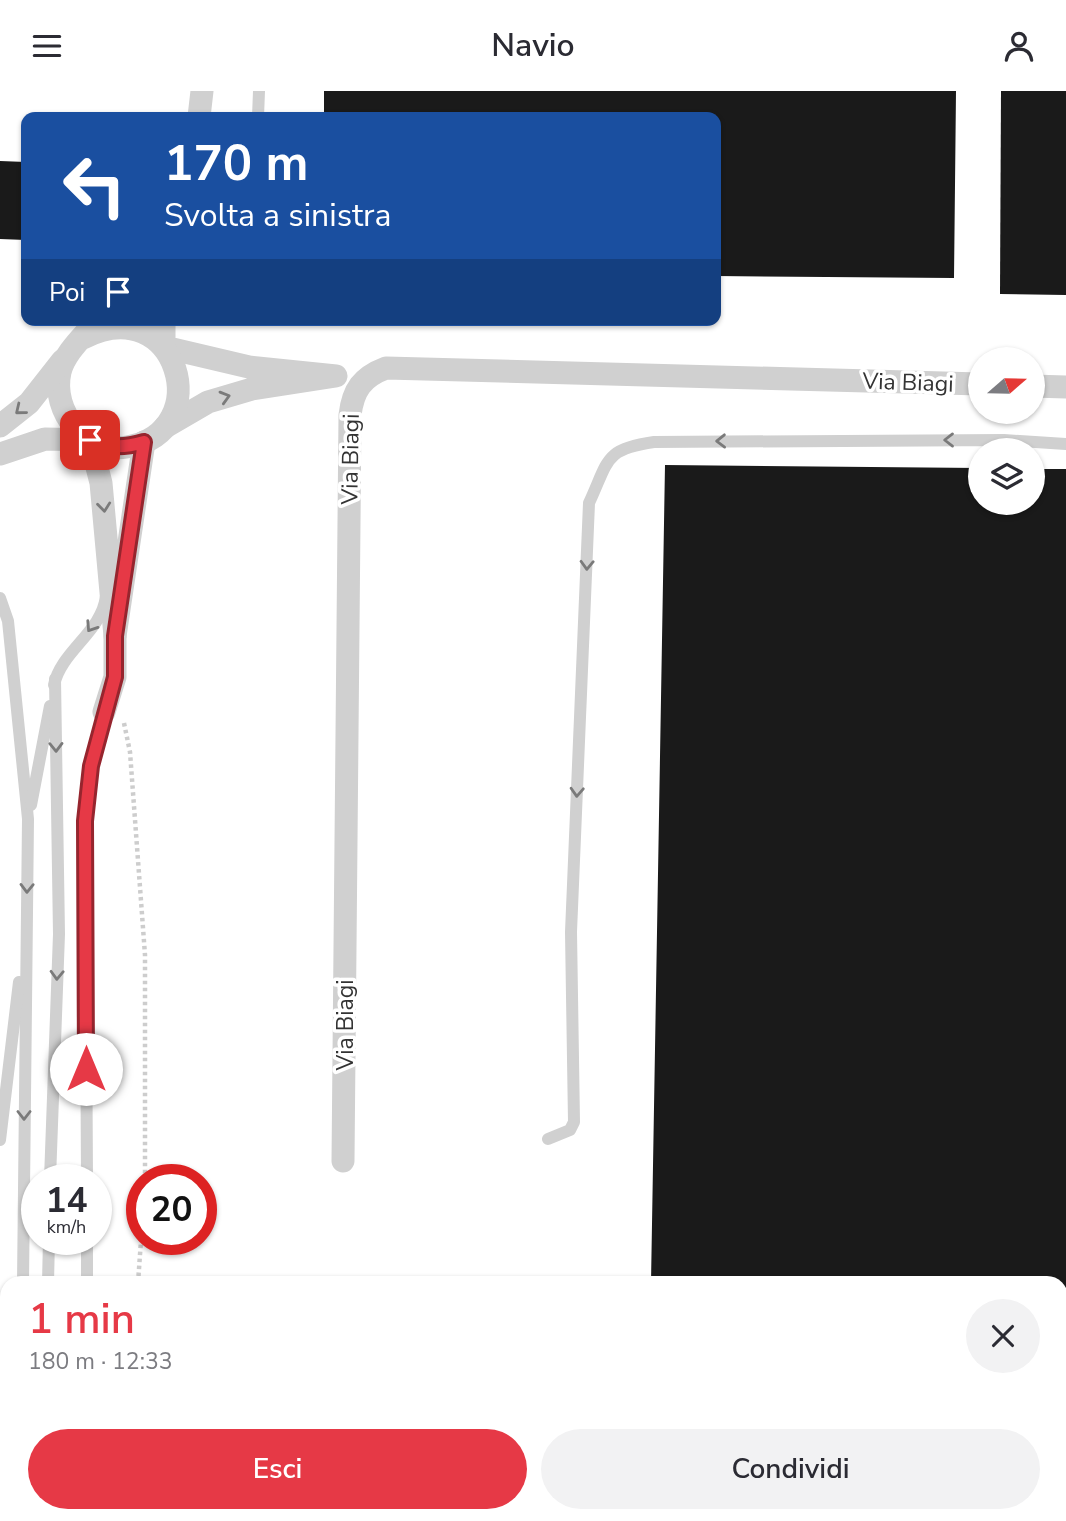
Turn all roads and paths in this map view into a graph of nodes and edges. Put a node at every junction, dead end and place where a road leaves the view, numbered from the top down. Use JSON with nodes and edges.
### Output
{"nodes":[{"id":1,"x":260,"y":91,"type":"edge"},
{"id":2,"x":258,"y":112,"type":"edge"},
{"id":3,"x":164,"y":326,"type":"edge"},
{"id":4,"x":83,"y":337,"type":"edge"},
{"id":5,"x":164,"y":347,"type":"junction"},
{"id":6,"x":370,"y":374,"type":"junction"},
{"id":7,"x":334,"y":376,"type":"junction"},
{"id":8,"x":968,"y":384,"type":"edge"},
{"id":9,"x":1045,"y":386,"type":"edge"},
{"id":10,"x":1066,"y":387,"type":"edge"},
{"id":11,"x":0,"y":426,"type":"edge"},
{"id":12,"x":164,"y":427,"type":"junction"},
{"id":13,"x":90,"y":440,"type":"junction"},
{"id":14,"x":144,"y":442,"type":"junction"},
{"id":15,"x":1066,"y":444,"type":"edge"},
{"id":16,"x":0,"y":454,"type":"edge"},
{"id":17,"x":109,"y":567,"type":"junction"},
{"id":18,"x":0,"y":598,"type":"edge"},
{"id":19,"x":115,"y":636,"type":"junction"},
{"id":20,"x":55,"y":679,"type":"junction"},
{"id":21,"x":113,"y":713,"type":"junction"},
{"id":22,"x":28,"y":819,"type":"junction"},
{"id":23,"x":27,"y":916,"type":"junction"},
{"id":24,"x":548,"y":1139,"type":"dead end"},
{"id":25,"x":0,"y":1140,"type":"edge"},
{"id":26,"x":344,"y":1161,"type":"dead end"},
{"id":27,"x":51,"y":1164,"type":"edge"},
{"id":28,"x":87,"y":1164,"type":"edge"},
{"id":29,"x":145,"y":1164,"type":"edge"},
{"id":30,"x":49,"y":1255,"type":"edge"},
{"id":31,"x":87,"y":1255,"type":"edge"},
{"id":32,"x":140,"y":1255,"type":"edge"},
{"id":33,"x":23,"y":1276,"type":"edge"},
{"id":34,"x":48,"y":1276,"type":"edge"},
{"id":35,"x":87,"y":1276,"type":"edge"},
{"id":36,"x":138,"y":1276,"type":"edge"}],
"edges":[{"from":1,"to":2,"type":"lane"},
{"from":3,"to":5,"type":"street"},
{"from":4,"to":5,"type":"street"},
{"from":4,"to":11,"type":"street","one_way":true},
{"from":4,"to":13,"type":"street"},
{"from":5,"to":7,"type":"street"},
{"from":5,"to":12,"type":"street"},
{"from":6,"to":7,"type":"street"},
{"from":6,"to":8,"type":"street","name":"Via Biagi"},
{"from":6,"to":26,"type":"street","name":"Via Biagi"},
{"from":12,"to":7,"type":"street","one_way":true},
{"from":9,"to":10,"type":"street"},
{"from":12,"to":14,"type":"street"},
{"from":13,"to":14,"type":"street"},
{"from":13,"to":16,"type":"street"},
{"from":13,"to":17,"type":"street","one_way":true},
{"from":14,"to":19,"type":"street"},
{"from":15,"to":24,"type":"lane","one_way":true},
{"from":17,"to":19,"type":"street"},
{"from":17,"to":20,"type":"lane","one_way":true},
{"from":18,"to":22,"type":"lane"},
{"from":19,"to":21,"type":"street"},
{"from":20,"to":22,"type":"lane"},
{"from":20,"to":27,"type":"lane","one_way":true},
{"from":21,"to":28,"type":"lane"},
{"from":21,"to":29,"type":"path"},
{"from":22,"to":23,"type":"lane","one_way":true},
{"from":23,"to":25,"type":"lane"},
{"from":23,"to":33,"type":"lane","one_way":true},
{"from":30,"to":34,"type":"lane"},
{"from":31,"to":35,"type":"lane"},
{"from":32,"to":36,"type":"path"}]}
